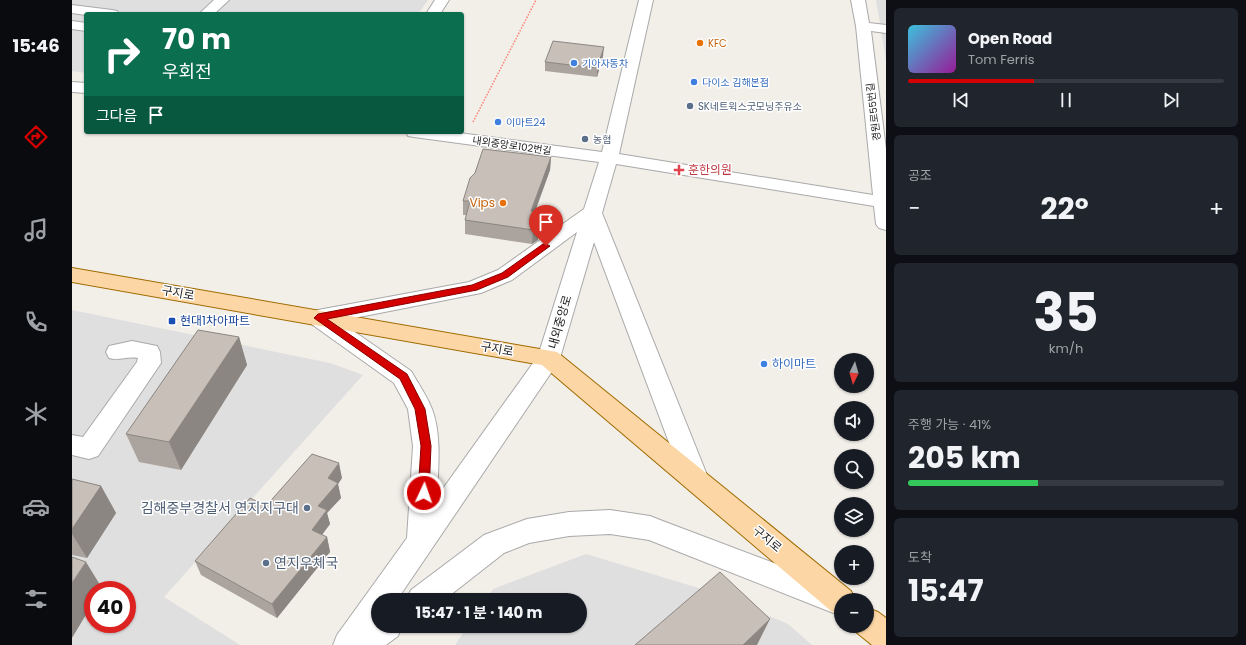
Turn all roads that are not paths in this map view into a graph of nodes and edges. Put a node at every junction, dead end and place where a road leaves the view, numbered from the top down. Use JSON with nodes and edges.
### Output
{"nodes":[{"id":1,"x":222,"y":0,"type":"edge"},
{"id":2,"x":442,"y":0,"type":"edge"},
{"id":3,"x":646,"y":0,"type":"edge"},
{"id":4,"x":858,"y":0,"type":"edge"},
{"id":5,"x":72,"y":9,"type":"edge"},
{"id":6,"x":96,"y":12,"type":"edge"},
{"id":7,"x":208,"y":12,"type":"edge"},
{"id":8,"x":434,"y":12,"type":"edge"},
{"id":9,"x":72,"y":25,"type":"edge"},
{"id":10,"x":863,"y":26,"type":"junction"},
{"id":11,"x":84,"y":27,"type":"edge"},
{"id":12,"x":886,"y":29,"type":"edge"},
{"id":13,"x":72,"y":88,"type":"edge"},
{"id":14,"x":84,"y":88,"type":"edge"},
{"id":15,"x":881,"y":133,"type":"edge"},
{"id":16,"x":429,"y":134,"type":"edge"},
{"id":17,"x":609,"y":158,"type":"junction"},
{"id":18,"x":883,"y":202,"type":"junction"},
{"id":19,"x":592,"y":212,"type":"junction"},
{"id":20,"x":886,"y":224,"type":"edge"},
{"id":21,"x":72,"y":275,"type":"edge"},
{"id":22,"x":318,"y":318,"type":"junction"},
{"id":23,"x":117,"y":352,"type":"dead end"},
{"id":24,"x":549,"y":358,"type":"junction"},
{"id":25,"x":72,"y":446,"type":"edge"},
{"id":26,"x":696,"y":480,"type":"junction"},
{"id":27,"x":421,"y":541,"type":"junction"},
{"id":28,"x":385,"y":593,"type":"edge"},
{"id":29,"x":430,"y":593,"type":"edge"},
{"id":30,"x":834,"y":595,"type":"edge"},
{"id":31,"x":834,"y":598,"type":"edge"},
{"id":32,"x":371,"y":612,"type":"edge"},
{"id":33,"x":874,"y":628,"type":"edge"},
{"id":34,"x":378,"y":633,"type":"edge"},
{"id":35,"x":886,"y":637,"type":"edge"},
{"id":36,"x":348,"y":645,"type":"edge"},
{"id":37,"x":362,"y":645,"type":"edge"}],
"edges":[{"from":1,"to":7,"type":"street"},
{"from":2,"to":8,"type":"street"},
{"from":3,"to":17,"type":"street","name":"내외중앙로"},
{"from":4,"to":10,"type":"street","name":"경원로55번길"},
{"from":5,"to":6,"type":"street"},
{"from":9,"to":11,"type":"street"},
{"from":10,"to":12,"type":"street"},
{"from":10,"to":15,"type":"street","name":"경원로55번길"},
{"from":13,"to":14,"type":"street"},
{"from":15,"to":18,"type":"street","name":"경원로55번길"},
{"from":16,"to":17,"type":"street","name":"내외중앙로102번길"},
{"from":17,"to":18,"type":"street","name":"내외중앙로102번길"},
{"from":17,"to":19,"type":"street","name":"내외중앙로"},
{"from":18,"to":20,"type":"street","name":"경원로55번길"},
{"from":19,"to":22,"type":"street"},
{"from":19,"to":24,"type":"street","name":"내외중앙로"},
{"from":19,"to":26,"type":"street"},
{"from":21,"to":22,"type":"main road","name":"구지로"},
{"from":22,"to":24,"type":"main road","name":"구지로"},
{"from":22,"to":27,"type":"street"},
{"from":23,"to":25,"type":"street"},
{"from":24,"to":26,"type":"main road","name":"구지로"},
{"from":24,"to":27,"type":"street","name":"내외중앙로"},
{"from":26,"to":30,"type":"main road","name":"구지로"},
{"from":27,"to":28,"type":"street","name":"내외중앙로"},
{"from":29,"to":31,"type":"street"},
{"from":32,"to":36,"type":"street","name":"내외중앙로"},
{"from":33,"to":35,"type":"main road"},
{"from":34,"to":37,"type":"street"}]}
